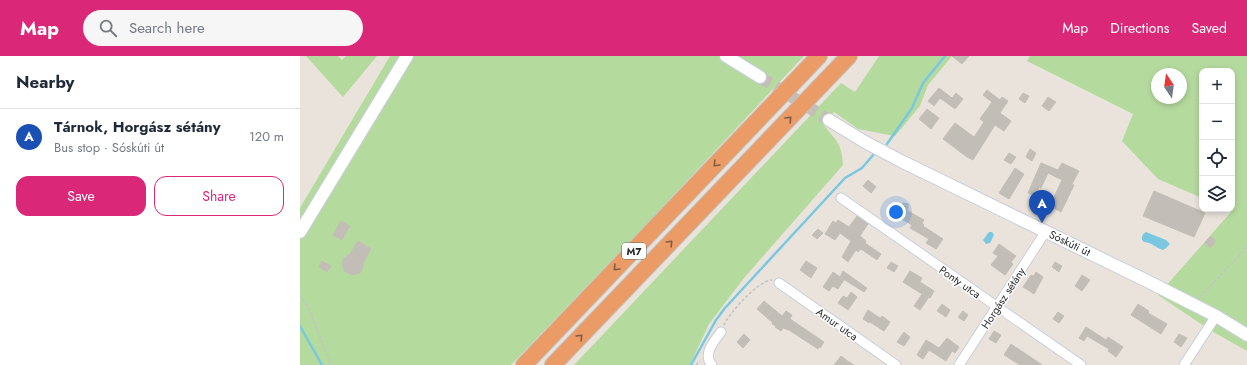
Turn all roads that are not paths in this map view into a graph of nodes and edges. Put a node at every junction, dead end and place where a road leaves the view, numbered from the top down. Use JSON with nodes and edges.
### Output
{"nodes":[{"id":1,"x":407,"y":56,"type":"edge"},
{"id":2,"x":726,"y":56,"type":"edge"},
{"id":3,"x":819,"y":56,"type":"edge"},
{"id":4,"x":849,"y":56,"type":"edge"},
{"id":5,"x":760,"y":77,"type":"tunnel mouth"},
{"id":6,"x":829,"y":120,"type":"tunnel mouth"},
{"id":7,"x":840,"y":198,"type":"dead end"},
{"id":8,"x":300,"y":232,"type":"edge"},
{"id":9,"x":1046,"y":232,"type":"junction"},
{"id":10,"x":779,"y":283,"type":"road end"},
{"id":11,"x":997,"y":307,"type":"junction"},
{"id":12,"x":1216,"y":316,"type":"junction"},
{"id":13,"x":721,"y":332,"type":"road end"},
{"id":14,"x":1247,"y":335,"type":"edge"},
{"id":15,"x":524,"y":365,"type":"edge"},
{"id":16,"x":553,"y":365,"type":"edge"},
{"id":17,"x":712,"y":365,"type":"edge"},
{"id":18,"x":896,"y":365,"type":"edge"},
{"id":19,"x":960,"y":365,"type":"edge"},
{"id":20,"x":1081,"y":365,"type":"edge"},
{"id":21,"x":1184,"y":365,"type":"edge"}],
"edges":[{"from":1,"to":8,"type":"main road"},
{"from":2,"to":5,"type":"main road"},
{"from":3,"to":15,"type":"highway","number":"M7","one_way":true},
{"from":16,"to":4,"type":"highway","number":"M7","one_way":true},
{"from":6,"to":9,"type":"main road","name":"Sóskúti út"},
{"from":7,"to":11,"type":"street","name":"Ponty utca"},
{"from":9,"to":11,"type":"street","name":"Horgász sétány"},
{"from":9,"to":12,"type":"main road","name":"Sóskúti út"},
{"from":10,"to":18,"type":"street","name":"Amur utca"},
{"from":11,"to":19,"type":"street","name":"Horgász sétány"},
{"from":11,"to":20,"type":"street","name":"Ponty utca"},
{"from":12,"to":14,"type":"main road","name":"Sóskúti út"},
{"from":12,"to":21,"type":"street"},
{"from":13,"to":17,"type":"street"}]}
